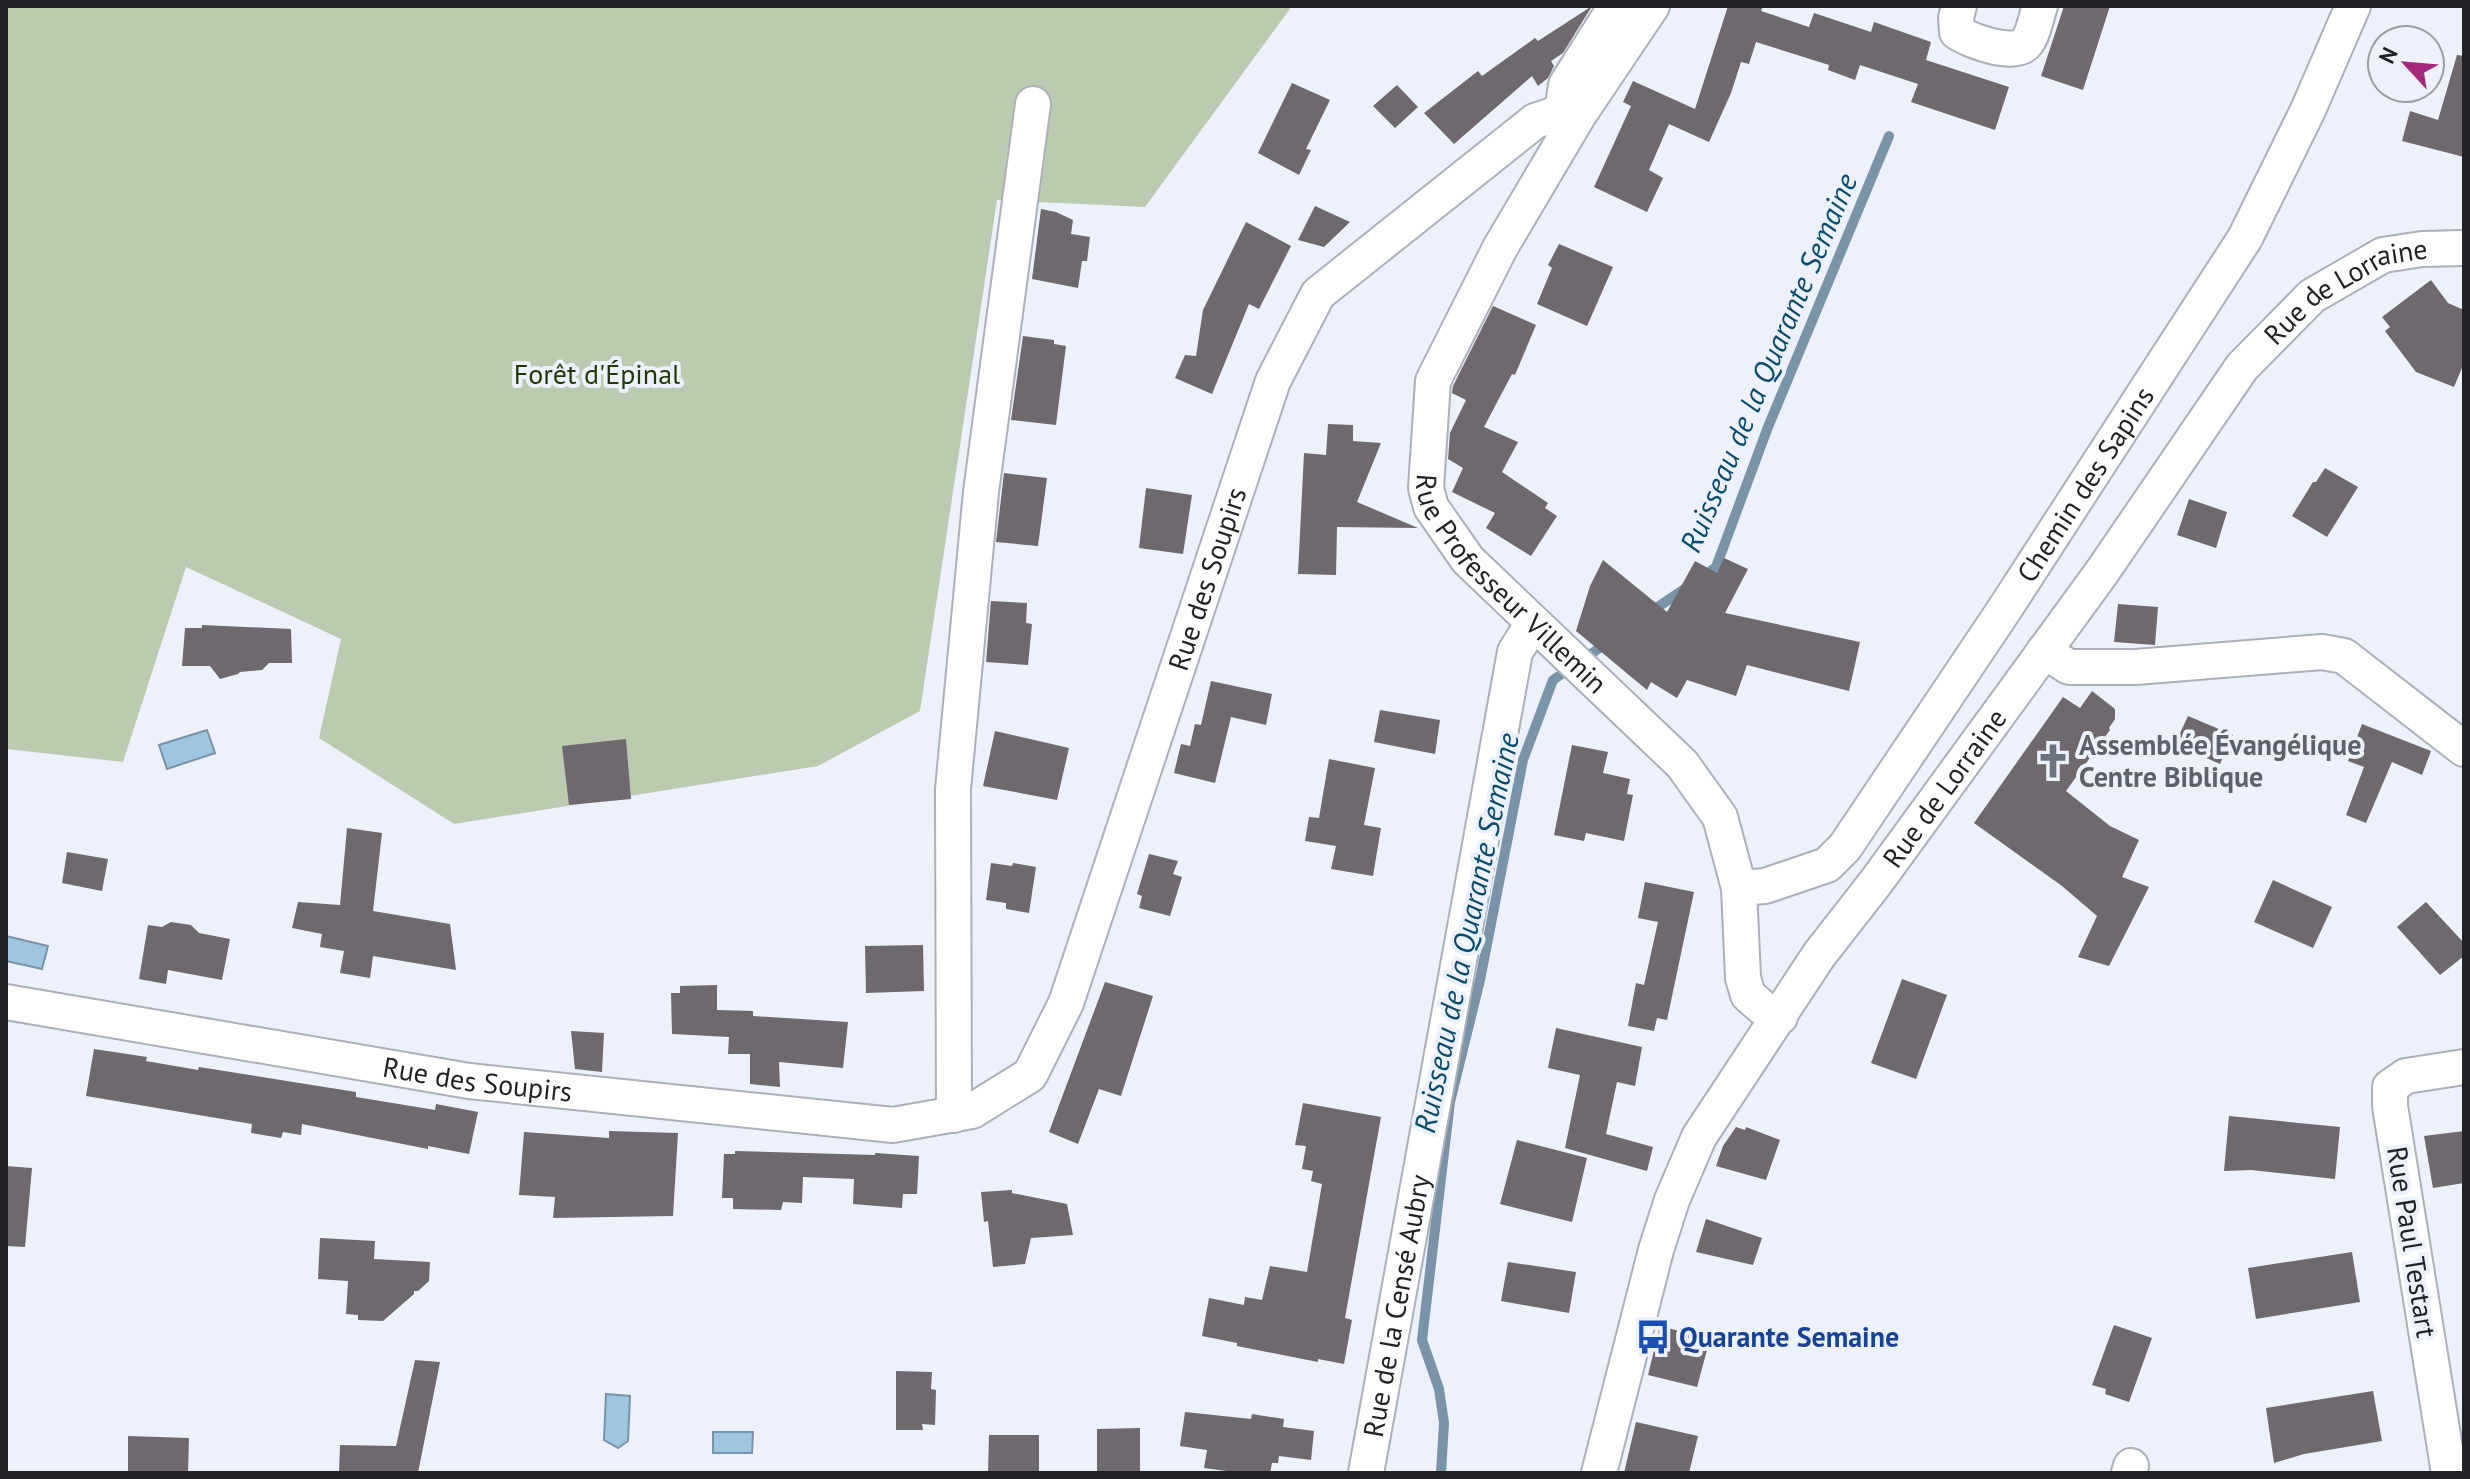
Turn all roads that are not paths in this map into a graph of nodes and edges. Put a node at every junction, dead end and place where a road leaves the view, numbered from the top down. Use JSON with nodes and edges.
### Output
{"nodes":[{"id":1,"x":1616,"y":6,"type":"edge"},
{"id":2,"x":1652,"y":6,"type":"edge"},
{"id":3,"x":2040,"y":6,"type":"edge"},
{"id":4,"x":2353,"y":6,"type":"edge"},
{"id":5,"x":1949,"y":8,"type":"edge"},
{"id":6,"x":1033,"y":104,"type":"dead end"},
{"id":7,"x":1570,"y":114,"type":"junction"},
{"id":8,"x":2464,"y":248,"type":"edge"},
{"id":9,"x":1533,"y":623,"type":"junction"},
{"id":10,"x":2044,"y":651,"type":"junction"},
{"id":11,"x":2464,"y":749,"type":"edge"},
{"id":12,"x":1739,"y":888,"type":"junction"},
{"id":13,"x":6,"y":1002,"type":"edge"},
{"id":14,"x":1780,"y":1017,"type":"junction"},
{"id":15,"x":2464,"y":1067,"type":"edge"},
{"id":16,"x":954,"y":1115,"type":"junction"},
{"id":17,"x":1366,"y":1473,"type":"edge"},
{"id":18,"x":1599,"y":1473,"type":"edge"},
{"id":19,"x":2449,"y":1473,"type":"edge"}],
"edges":[{"from":1,"to":7,"type":"street"},
{"from":2,"to":7,"type":"street"},
{"from":3,"to":5,"type":"street"},
{"from":4,"to":12,"type":"street","name":"Chemin des Sapins"},
{"from":6,"to":16,"type":"street"},
{"from":7,"to":9,"type":"street","name":"Rue Professeur Villemin"},
{"from":7,"to":16,"type":"street","name":"Rue des Soupirs"},
{"from":8,"to":10,"type":"street","name":"Rue de Lorraine"},
{"from":9,"to":12,"type":"street","name":"Rue Professeur Villemin"},
{"from":9,"to":17,"type":"street","name":"Rue de la Censé Aubry"},
{"from":10,"to":11,"type":"street"},
{"from":10,"to":14,"type":"street","name":"Rue de Lorraine"},
{"from":12,"to":14,"type":"street","name":"Rue Professeur Villemin"},
{"from":13,"to":16,"type":"street","name":"Rue des Soupirs"},
{"from":14,"to":18,"type":"street","name":"Rue de Lorraine"},
{"from":15,"to":19,"type":"street","name":"Rue Paul Testart"}]}
